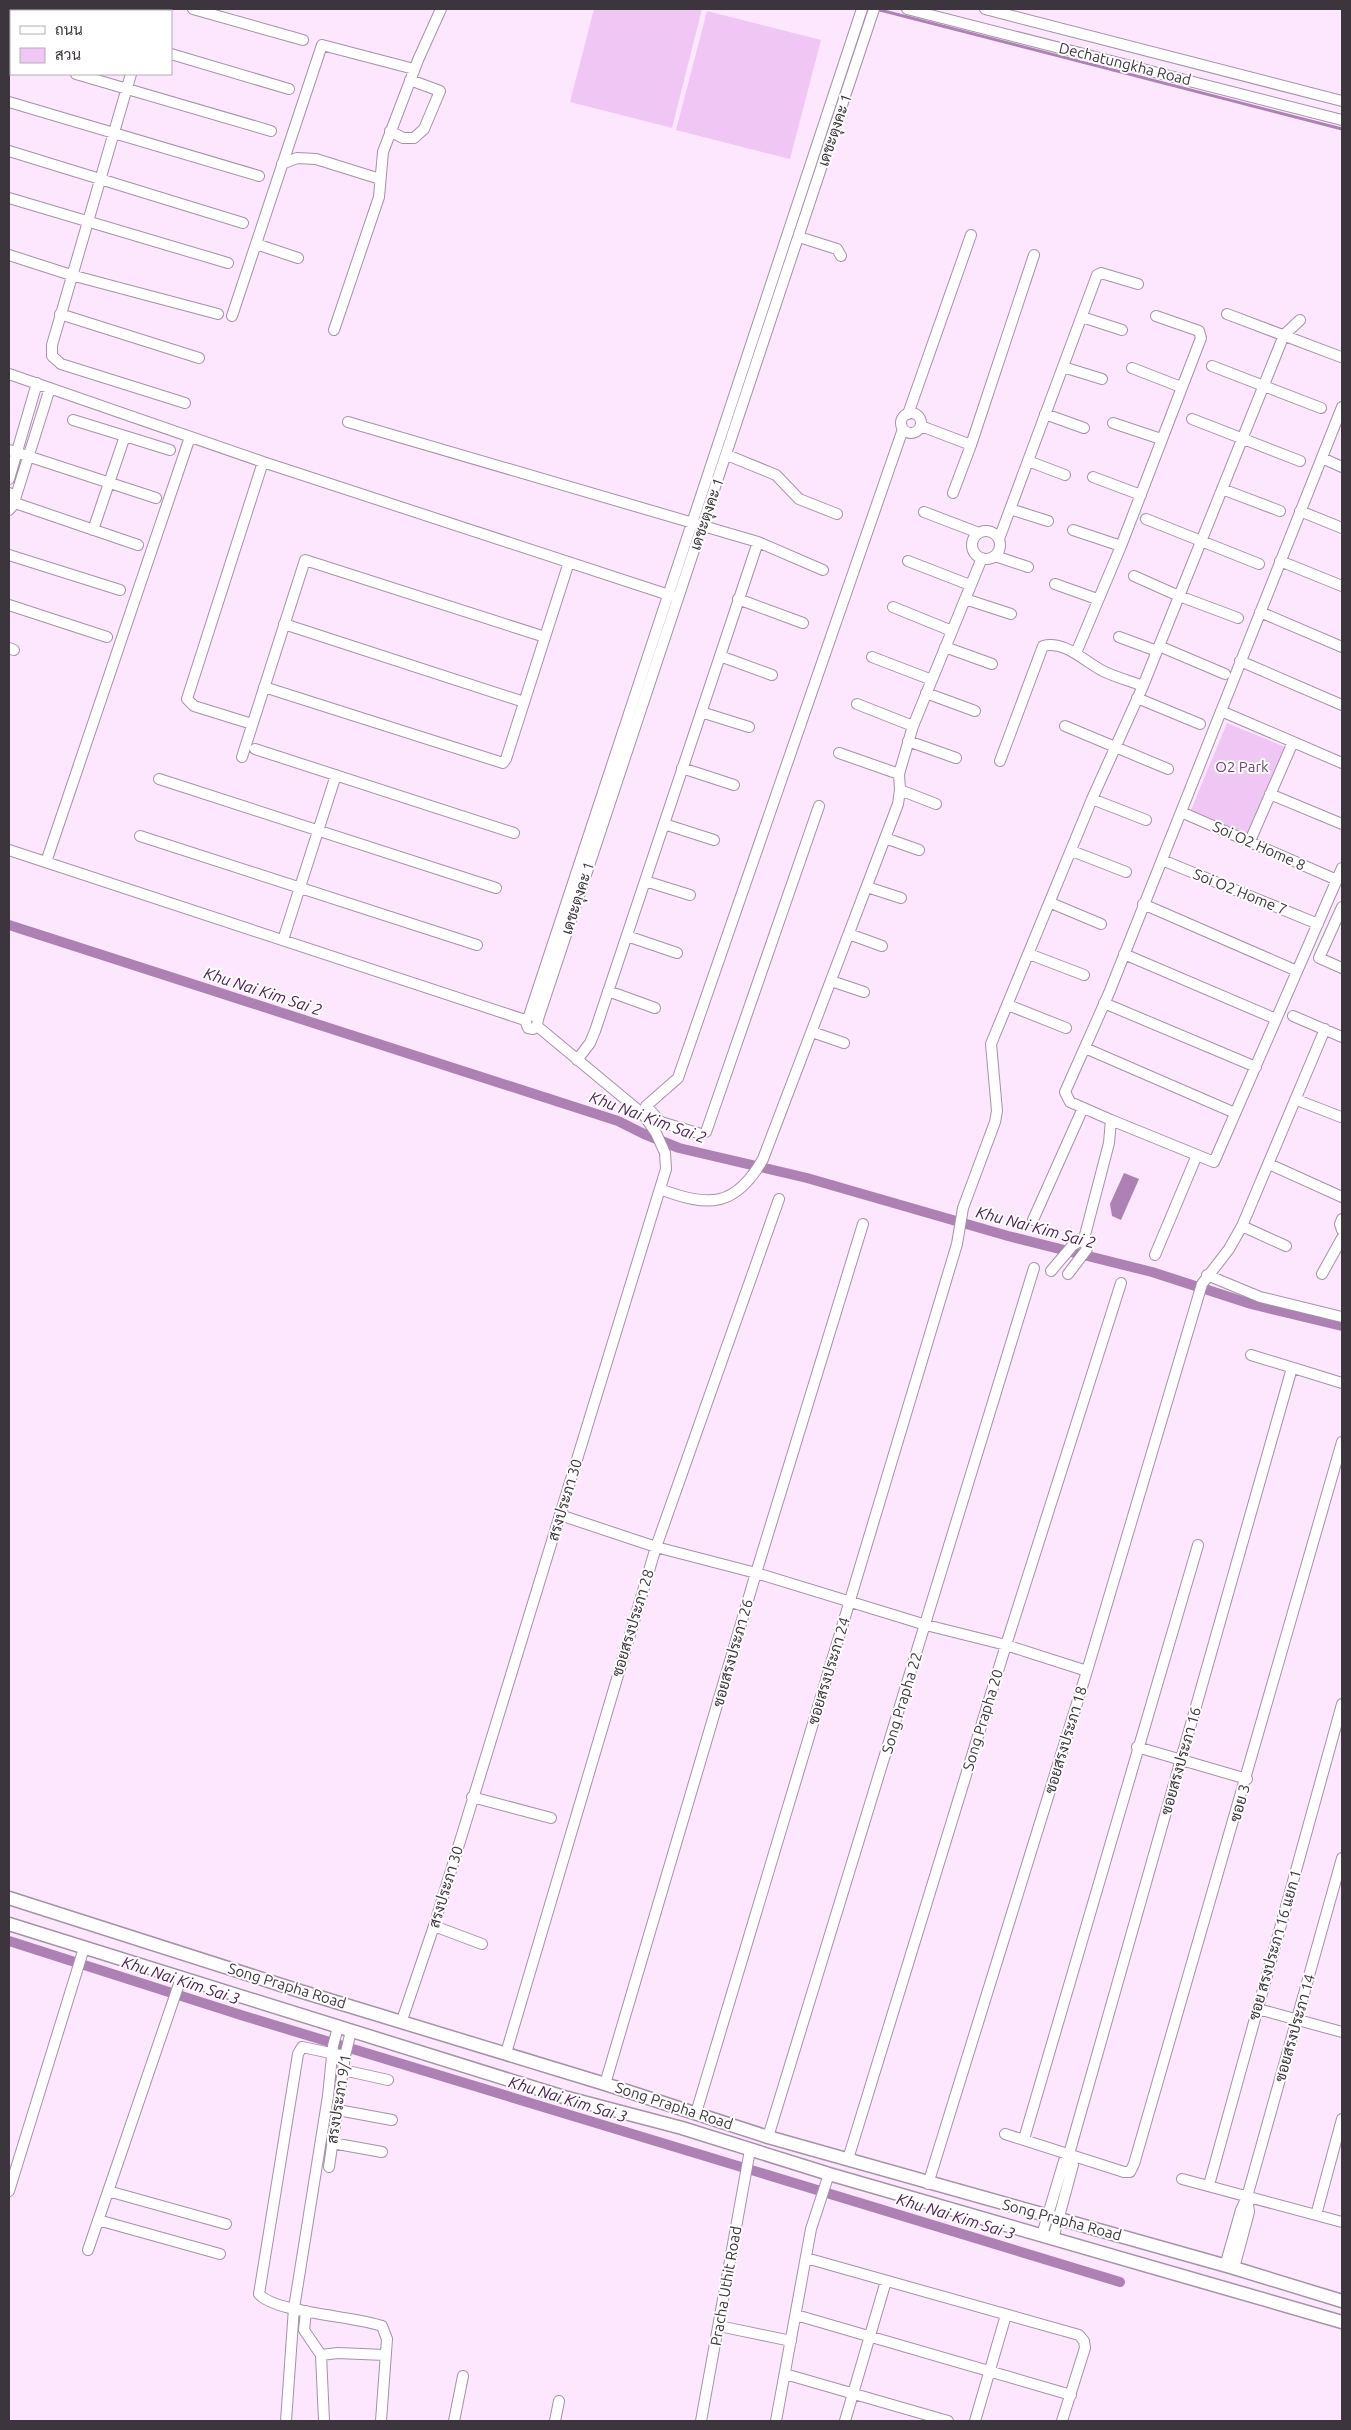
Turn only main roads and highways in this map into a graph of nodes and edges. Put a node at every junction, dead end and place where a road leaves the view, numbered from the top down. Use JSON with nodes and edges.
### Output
{"nodes":[{"id":1,"x":9,"y":1898,"type":"edge"},
{"id":2,"x":9,"y":1924,"type":"edge"},
{"id":3,"x":1342,"y":2302,"type":"edge"},
{"id":4,"x":1342,"y":2322,"type":"edge"}],
"edges":[{"from":1,"to":3,"type":"main road","name":"Song Prapha Road"},
{"from":2,"to":4,"type":"main road","name":"Song Prapha Road"}]}
